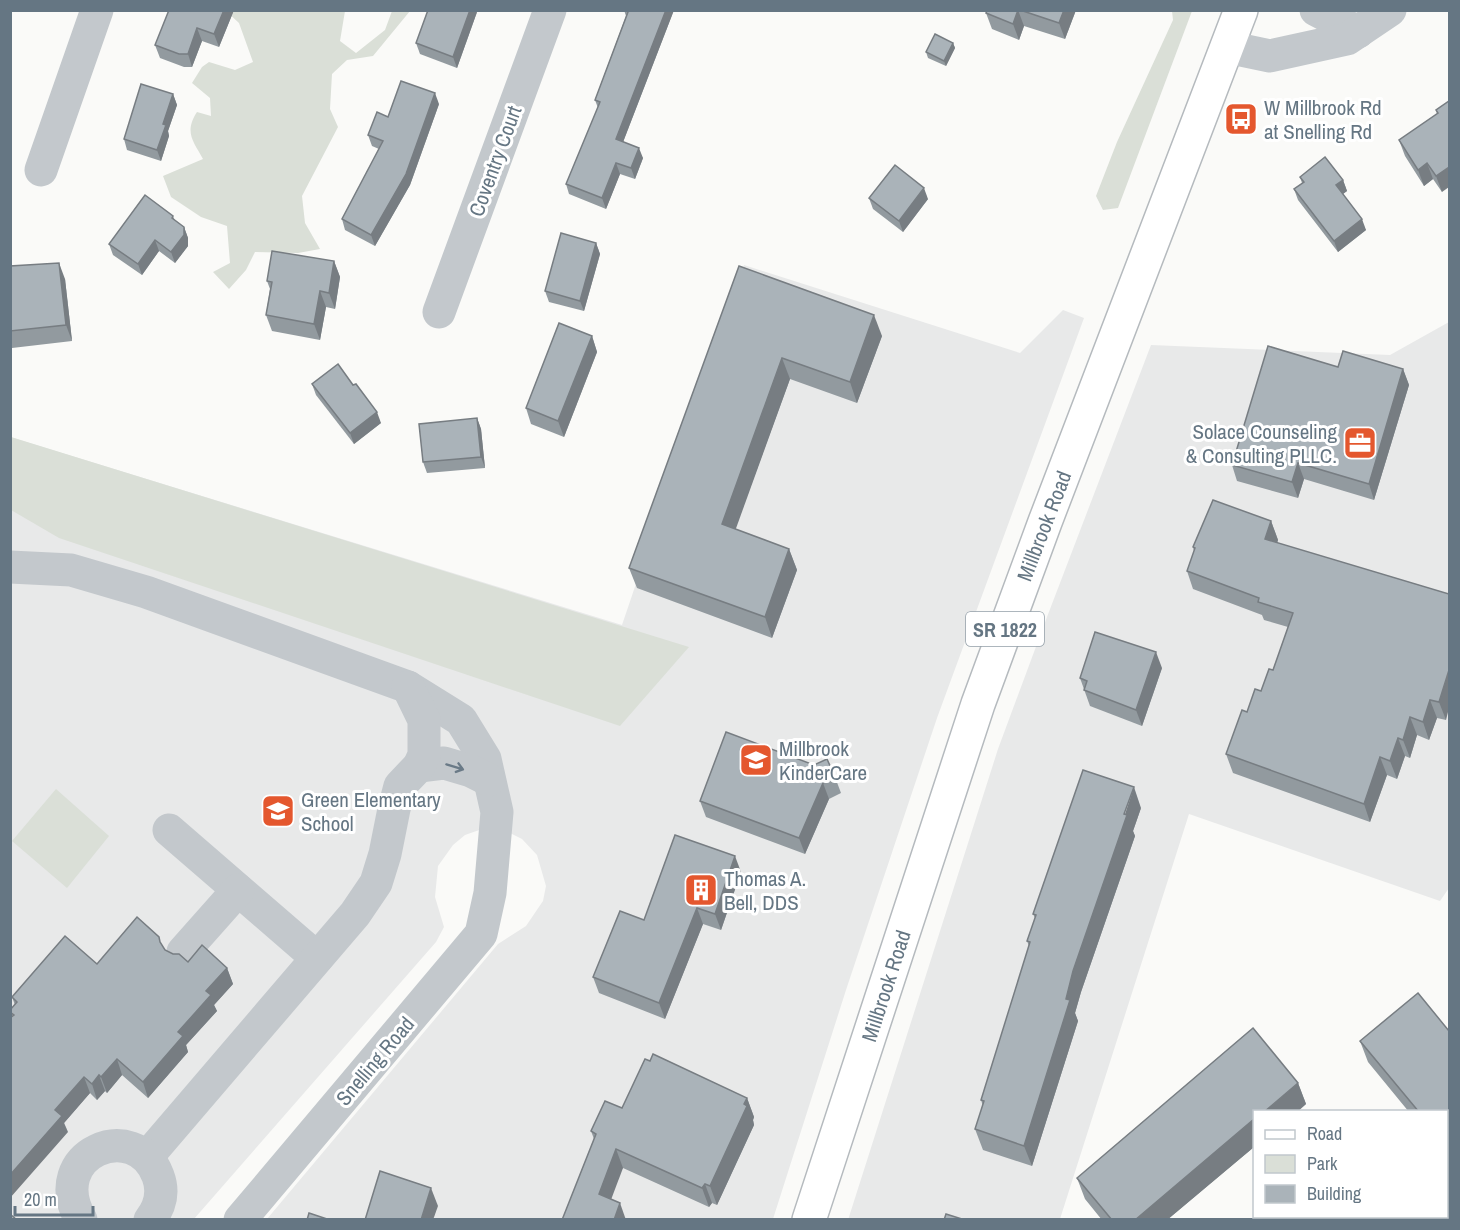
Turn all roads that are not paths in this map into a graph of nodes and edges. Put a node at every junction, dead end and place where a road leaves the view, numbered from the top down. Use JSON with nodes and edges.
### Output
{"nodes":[{"id":1,"x":97,"y":10,"type":"edge"},
{"id":2,"x":550,"y":10,"type":"edge"},
{"id":3,"x":1241,"y":10,"type":"edge"},
{"id":4,"x":1316,"y":10,"type":"edge"},
{"id":5,"x":1390,"y":10,"type":"edge"},
{"id":6,"x":1358,"y":32,"type":"junction"},
{"id":7,"x":1227,"y":47,"type":"junction"},
{"id":8,"x":40,"y":170,"type":"dead end"},
{"id":9,"x":439,"y":312,"type":"dead end"},
{"id":10,"x":10,"y":567,"type":"edge"},
{"id":11,"x":408,"y":687,"type":"junction"},
{"id":12,"x":419,"y":766,"type":"junction"},
{"id":13,"x":489,"y":780,"type":"junction"},
{"id":14,"x":169,"y":830,"type":"dead end"},
{"id":15,"x":238,"y":890,"type":"junction"},
{"id":16,"x":183,"y":952,"type":"dead end"},
{"id":17,"x":317,"y":958,"type":"junction"},
{"id":18,"x":147,"y":1157,"type":"junction"},
{"id":19,"x":81,"y":1220,"type":"edge"},
{"id":20,"x":150,"y":1220,"type":"edge"},
{"id":21,"x":240,"y":1220,"type":"edge"},
{"id":22,"x":809,"y":1220,"type":"edge"}],
"edges":[{"from":1,"to":8,"type":"street"},
{"from":2,"to":9,"type":"street","name":"Coventry Court"},
{"from":3,"to":7,"type":"main road","name":"Millbrook Road","number":"SR 1822"},
{"from":4,"to":6,"type":"street"},
{"from":5,"to":6,"type":"street"},
{"from":6,"to":7,"type":"street"},
{"from":7,"to":22,"type":"main road","name":"Millbrook Road","number":"SR 1822"},
{"from":10,"to":11,"type":"street","name":"Snelling Road"},
{"from":11,"to":12,"type":"street"},
{"from":11,"to":13,"type":"street","name":"Snelling Road"},
{"from":12,"to":13,"type":"street","one_way":true},
{"from":12,"to":17,"type":"street"},
{"from":13,"to":21,"type":"street","name":"Snelling Road"},
{"from":14,"to":15,"type":"street"},
{"from":15,"to":16,"type":"street"},
{"from":15,"to":17,"type":"street"},
{"from":17,"to":18,"type":"street"},
{"from":18,"to":19,"type":"street"},
{"from":18,"to":20,"type":"street"}]}
